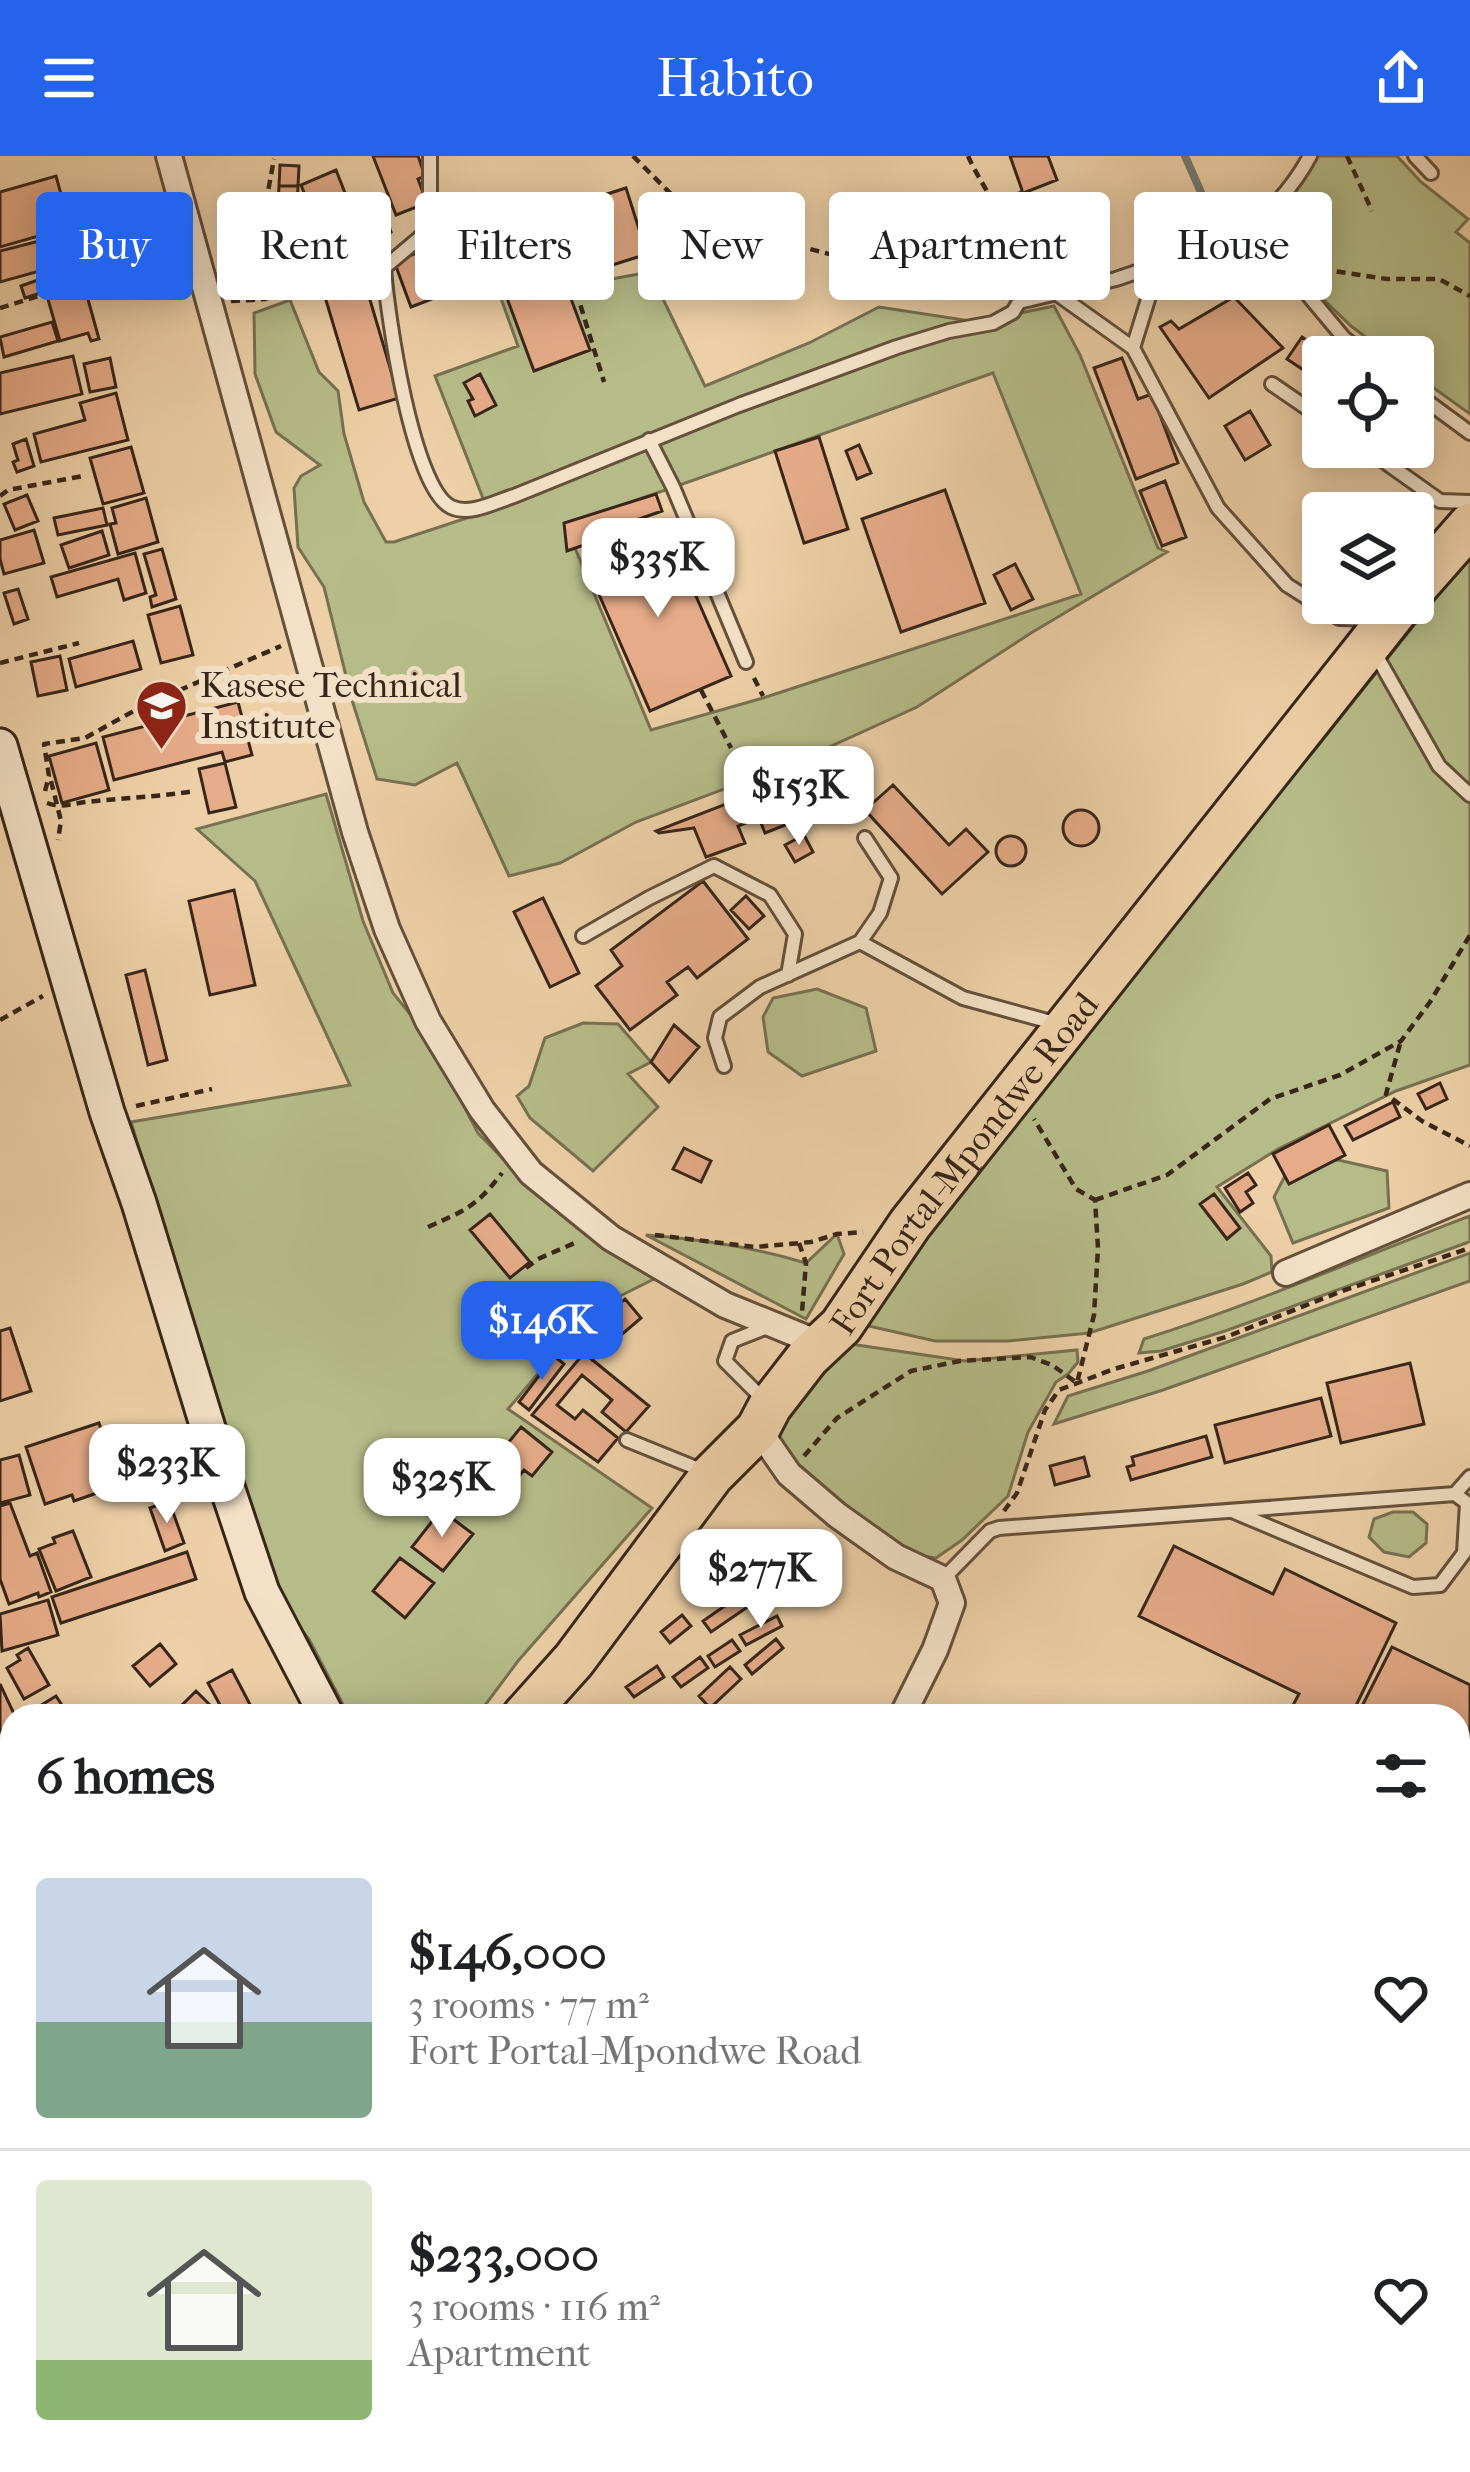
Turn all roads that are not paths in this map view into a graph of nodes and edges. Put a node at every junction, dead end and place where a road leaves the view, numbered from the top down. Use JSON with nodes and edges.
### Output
{"nodes":[{"id":1,"x":169,"y":156,"type":"edge"},
{"id":2,"x":430,"y":156,"type":"edge"},
{"id":3,"x":1310,"y":156,"type":"edge"},
{"id":4,"x":1415,"y":156,"type":"edge"},
{"id":5,"x":1431,"y":173,"type":"dead end"},
{"id":6,"x":1284,"y":192,"type":"edge"},
{"id":7,"x":1027,"y":300,"type":"edge"},
{"id":8,"x":1066,"y":300,"type":"edge"},
{"id":9,"x":1147,"y":300,"type":"edge"},
{"id":10,"x":1312,"y":300,"type":"edge"},
{"id":11,"x":1342,"y":336,"type":"edge"},
{"id":12,"x":1132,"y":348,"type":"junction"},
{"id":13,"x":1272,"y":384,"type":"dead end"},
{"id":14,"x":1302,"y":405,"type":"edge"},
{"id":15,"x":1434,"y":407,"type":"edge"},
{"id":16,"x":1470,"y":433,"type":"edge"},
{"id":17,"x":649,"y":440,"type":"junction"},
{"id":18,"x":1394,"y":468,"type":"edge"},
{"id":19,"x":1470,"y":502,"type":"edge"},
{"id":20,"x":1470,"y":525,"type":"edge"},
{"id":21,"x":1434,"y":567,"type":"edge"},
{"id":22,"x":1302,"y":595,"type":"edge"},
{"id":23,"x":1385,"y":624,"type":"edge"},
{"id":24,"x":1396,"y":624,"type":"edge"},
{"id":25,"x":746,"y":662,"type":"dead end"},
{"id":26,"x":0,"y":746,"type":"edge"},
{"id":27,"x":1470,"y":795,"type":"edge"},
{"id":28,"x":865,"y":838,"type":"dead end"},
{"id":29,"x":583,"y":936,"type":"dead end"},
{"id":30,"x":860,"y":942,"type":"junction"},
{"id":31,"x":788,"y":975,"type":"junction"},
{"id":32,"x":1065,"y":1026,"type":"junction"},
{"id":33,"x":724,"y":1066,"type":"dead end"},
{"id":34,"x":1470,"y":1195,"type":"edge"},
{"id":35,"x":1286,"y":1273,"type":"dead end"},
{"id":36,"x":774,"y":1325,"type":"junction"},
{"id":37,"x":821,"y":1339,"type":"junction"},
{"id":38,"x":764,"y":1418,"type":"junction"},
{"id":39,"x":627,"y":1440,"type":"dead end"},
{"id":40,"x":712,"y":1475,"type":"junction"},
{"id":41,"x":1470,"y":1477,"type":"edge"},
{"id":42,"x":1455,"y":1494,"type":"junction"},
{"id":43,"x":1232,"y":1511,"type":"junction"},
{"id":44,"x":943,"y":1579,"type":"junction"},
{"id":45,"x":321,"y":1704,"type":"edge"},
{"id":46,"x":535,"y":1704,"type":"edge"},
{"id":47,"x":908,"y":1704,"type":"edge"}],
"edges":[{"from":1,"to":36,"type":"street"},
{"from":2,"to":17,"type":"lane"},
{"from":3,"to":6,"type":"lane"},
{"from":4,"to":5,"type":"lane"},
{"from":7,"to":17,"type":"lane"},
{"from":8,"to":12,"type":"lane"},
{"from":9,"to":12,"type":"lane"},
{"from":10,"to":11,"type":"lane"},
{"from":12,"to":22,"type":"lane"},
{"from":13,"to":14,"type":"lane"},
{"from":15,"to":16,"type":"lane"},
{"from":17,"to":25,"type":"lane"},
{"from":18,"to":19,"type":"lane"},
{"from":20,"to":21,"type":"highway","name":"Fort Portal-Mpondwe Road"},
{"from":23,"to":32,"type":"highway","name":"Fort Portal-Mpondwe Road"},
{"from":24,"to":27,"type":"lane"},
{"from":26,"to":45,"type":"street"},
{"from":28,"to":30,"type":"lane"},
{"from":29,"to":31,"type":"lane"},
{"from":30,"to":31,"type":"lane"},
{"from":30,"to":32,"type":"lane"},
{"from":31,"to":33,"type":"lane"},
{"from":32,"to":37,"type":"highway","name":"Fort Portal-Mpondwe Road"},
{"from":34,"to":35,"type":"street"},
{"from":36,"to":37,"type":"street"},
{"from":36,"to":38,"type":"lane"},
{"from":37,"to":38,"type":"highway","name":"Fort Portal-Mpondwe Road"},
{"from":38,"to":40,"type":"highway","name":"Fort Portal-Mpondwe Road"},
{"from":38,"to":44,"type":"street"},
{"from":39,"to":40,"type":"lane"},
{"from":40,"to":46,"type":"highway","name":"Fort Portal-Mpondwe Road"},
{"from":41,"to":42,"type":"lane"},
{"from":42,"to":43,"type":"lane"},
{"from":42,"to":43,"type":"lane"},
{"from":43,"to":44,"type":"lane"},
{"from":44,"to":47,"type":"street"}]}
